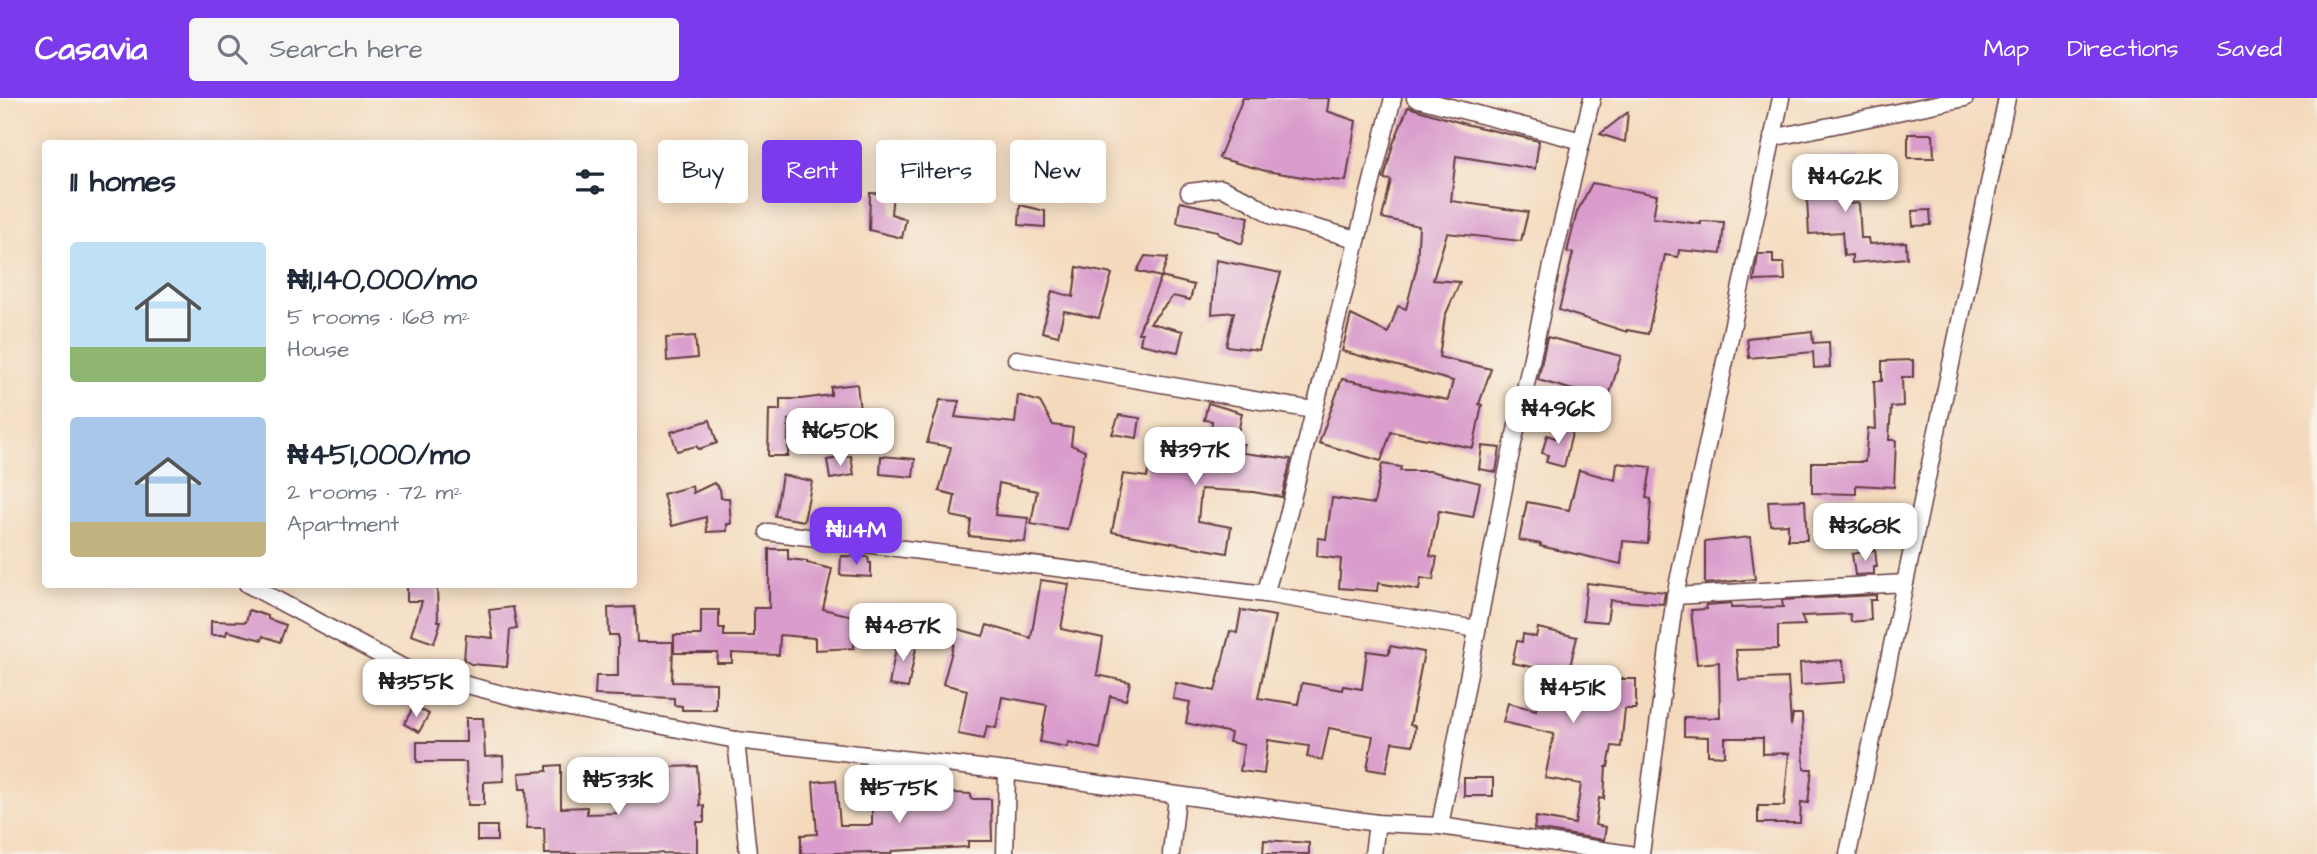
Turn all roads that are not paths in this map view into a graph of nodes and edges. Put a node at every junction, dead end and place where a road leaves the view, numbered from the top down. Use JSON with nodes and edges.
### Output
{"nodes":[{"id":1,"x":1393,"y":98,"type":"edge"},
{"id":2,"x":1415,"y":98,"type":"edge"},
{"id":3,"x":1592,"y":98,"type":"edge"},
{"id":4,"x":1781,"y":98,"type":"edge"},
{"id":5,"x":1965,"y":98,"type":"edge"},
{"id":6,"x":2007,"y":98,"type":"edge"},
{"id":7,"x":1772,"y":138,"type":"junction"},
{"id":8,"x":1583,"y":141,"type":"junction"},
{"id":9,"x":1189,"y":192,"type":"dead end"},
{"id":10,"x":1356,"y":239,"type":"junction"},
{"id":11,"x":1016,"y":359,"type":"dead end"},
{"id":12,"x":1313,"y":410,"type":"junction"},
{"id":13,"x":768,"y":531,"type":"dead end"},
{"id":14,"x":1905,"y":583,"type":"junction"},
{"id":15,"x":254,"y":588,"type":"edge"},
{"id":16,"x":1265,"y":594,"type":"junction"},
{"id":17,"x":1675,"y":596,"type":"junction"},
{"id":18,"x":1477,"y":629,"type":"junction"},
{"id":19,"x":736,"y":740,"type":"junction"},
{"id":20,"x":1007,"y":771,"type":"junction"},
{"id":21,"x":1177,"y":796,"type":"junction"},
{"id":22,"x":1377,"y":824,"type":"junction"},
{"id":23,"x":1440,"y":826,"type":"junction"},
{"id":24,"x":748,"y":854,"type":"edge"},
{"id":25,"x":1005,"y":854,"type":"edge"},
{"id":26,"x":1171,"y":854,"type":"edge"},
{"id":27,"x":1373,"y":854,"type":"edge"},
{"id":28,"x":1629,"y":854,"type":"edge"},
{"id":29,"x":1641,"y":854,"type":"edge"},
{"id":30,"x":1848,"y":854,"type":"edge"}],
"edges":[{"from":1,"to":10,"type":"street"},
{"from":2,"to":8,"type":"street"},
{"from":3,"to":8,"type":"street"},
{"from":4,"to":7,"type":"street"},
{"from":5,"to":7,"type":"street"},
{"from":6,"to":14,"type":"street"},
{"from":7,"to":17,"type":"street"},
{"from":8,"to":18,"type":"street"},
{"from":9,"to":10,"type":"street"},
{"from":10,"to":12,"type":"street"},
{"from":11,"to":12,"type":"street"},
{"from":12,"to":16,"type":"street"},
{"from":13,"to":16,"type":"street"},
{"from":14,"to":17,"type":"street"},
{"from":14,"to":30,"type":"street"},
{"from":15,"to":19,"type":"street"},
{"from":16,"to":18,"type":"street"},
{"from":17,"to":29,"type":"street"},
{"from":18,"to":23,"type":"street"},
{"from":19,"to":20,"type":"street"},
{"from":19,"to":24,"type":"street"},
{"from":20,"to":21,"type":"street"},
{"from":20,"to":25,"type":"street"},
{"from":21,"to":22,"type":"street"},
{"from":21,"to":26,"type":"street"},
{"from":22,"to":23,"type":"street"},
{"from":22,"to":27,"type":"street"},
{"from":23,"to":28,"type":"street"}]}
